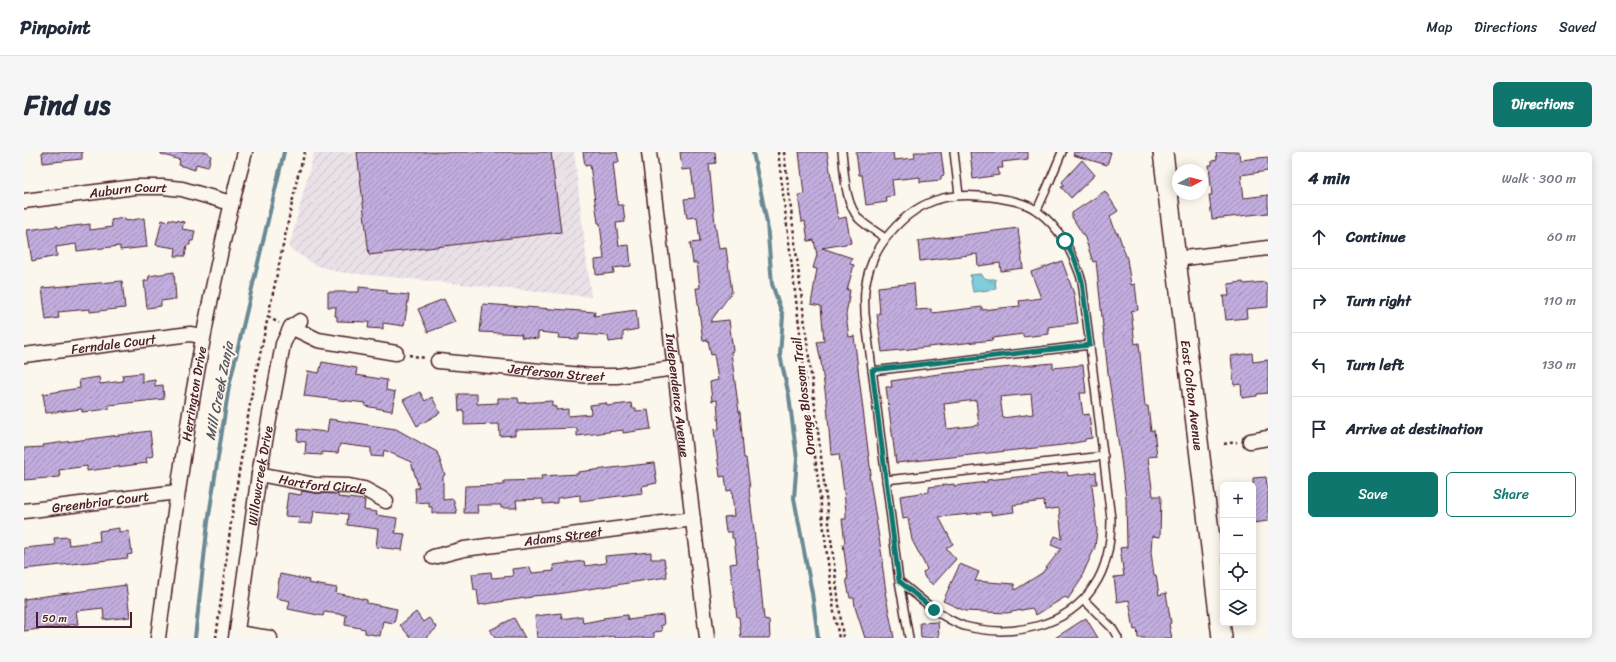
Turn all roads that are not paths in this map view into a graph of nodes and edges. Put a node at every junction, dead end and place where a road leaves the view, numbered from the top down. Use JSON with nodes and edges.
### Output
{"nodes":[{"id":1,"x":245,"y":152,"type":"edge"},
{"id":2,"x":649,"y":152,"type":"edge"},
{"id":3,"x":842,"y":152,"type":"edge"},
{"id":4,"x":954,"y":152,"type":"edge"},
{"id":5,"x":1062,"y":152,"type":"edge"},
{"id":6,"x":1163,"y":152,"type":"edge"},
{"id":7,"x":959,"y":195,"type":"junction"},
{"id":8,"x":24,"y":201,"type":"edge"},
{"id":9,"x":231,"y":203,"type":"junction"},
{"id":10,"x":1037,"y":210,"type":"junction"},
{"id":11,"x":885,"y":238,"type":"junction"},
{"id":12,"x":1268,"y":248,"type":"edge"},
{"id":13,"x":1176,"y":259,"type":"junction"},
{"id":14,"x":203,"y":336,"type":"junction"},
{"id":15,"x":1090,"y":345,"type":"junction"},
{"id":16,"x":396,"y":352,"type":"road end"},
{"id":17,"x":24,"y":355,"type":"edge"},
{"id":18,"x":438,"y":361,"type":"road end"},
{"id":19,"x":675,"y":368,"type":"junction"},
{"id":20,"x":872,"y":370,"type":"junction"},
{"id":21,"x":1268,"y":438,"type":"edge"},
{"id":22,"x":1250,"y":441,"type":"dead end"},
{"id":23,"x":1104,"y":456,"type":"junction"},
{"id":24,"x":259,"y":474,"type":"junction"},
{"id":25,"x":886,"y":480,"type":"junction"},
{"id":26,"x":177,"y":492,"type":"junction"},
{"id":27,"x":386,"y":501,"type":"dead end"},
{"id":28,"x":24,"y":512,"type":"edge"},
{"id":29,"x":693,"y":519,"type":"junction"},
{"id":30,"x":434,"y":557,"type":"dead end"},
{"id":31,"x":899,"y":581,"type":"junction"},
{"id":32,"x":1084,"y":600,"type":"junction"},
{"id":33,"x":237,"y":635,"type":"edge"},
{"id":34,"x":158,"y":638,"type":"edge"},
{"id":35,"x":270,"y":638,"type":"edge"},
{"id":36,"x":707,"y":638,"type":"edge"},
{"id":37,"x":909,"y":638,"type":"edge"},
{"id":38,"x":1118,"y":638,"type":"edge"},
{"id":39,"x":1222,"y":638,"type":"edge"}],
"edges":[{"from":1,"to":9,"type":"street","name":"Herrington Drive"},
{"from":2,"to":19,"type":"street","name":"Independence Avenue"},
{"from":3,"to":11,"type":"lane"},
{"from":4,"to":7,"type":"lane"},
{"from":5,"to":10,"type":"lane"},
{"from":6,"to":13,"type":"street","name":"East Colton Avenue"},
{"from":7,"to":10,"type":"lane"},
{"from":7,"to":11,"type":"lane"},
{"from":8,"to":9,"type":"street","name":"Auburn Court"},
{"from":9,"to":14,"type":"street","name":"Herrington Drive"},
{"from":10,"to":15,"type":"lane"},
{"from":11,"to":20,"type":"lane"},
{"from":12,"to":13,"type":"street"},
{"from":13,"to":39,"type":"street","name":"East Colton Avenue"},
{"from":14,"to":17,"type":"street","name":"Ferndale Court"},
{"from":14,"to":26,"type":"street","name":"Herrington Drive"},
{"from":15,"to":20,"type":"lane"},
{"from":15,"to":23,"type":"lane"},
{"from":16,"to":24,"type":"street","name":"Willowcreek Drive"},
{"from":18,"to":19,"type":"street","name":"Jefferson Street"},
{"from":19,"to":29,"type":"street","name":"Independence Avenue"},
{"from":20,"to":25,"type":"lane"},
{"from":21,"to":22,"type":"street"},
{"from":23,"to":25,"type":"lane"},
{"from":23,"to":32,"type":"lane"},
{"from":24,"to":27,"type":"street","name":"Hartford Circle"},
{"from":24,"to":33,"type":"street","name":"Willowcreek Drive"},
{"from":25,"to":31,"type":"lane"},
{"from":26,"to":28,"type":"street","name":"Greenbriar Court"},
{"from":26,"to":34,"type":"street","name":"Herrington Drive"},
{"from":29,"to":30,"type":"street","name":"Adams Street"},
{"from":29,"to":36,"type":"street","name":"Independence Avenue"},
{"from":31,"to":32,"type":"lane"},
{"from":31,"to":37,"type":"lane"},
{"from":32,"to":38,"type":"lane"},
{"from":33,"to":35,"type":"street"}]}
